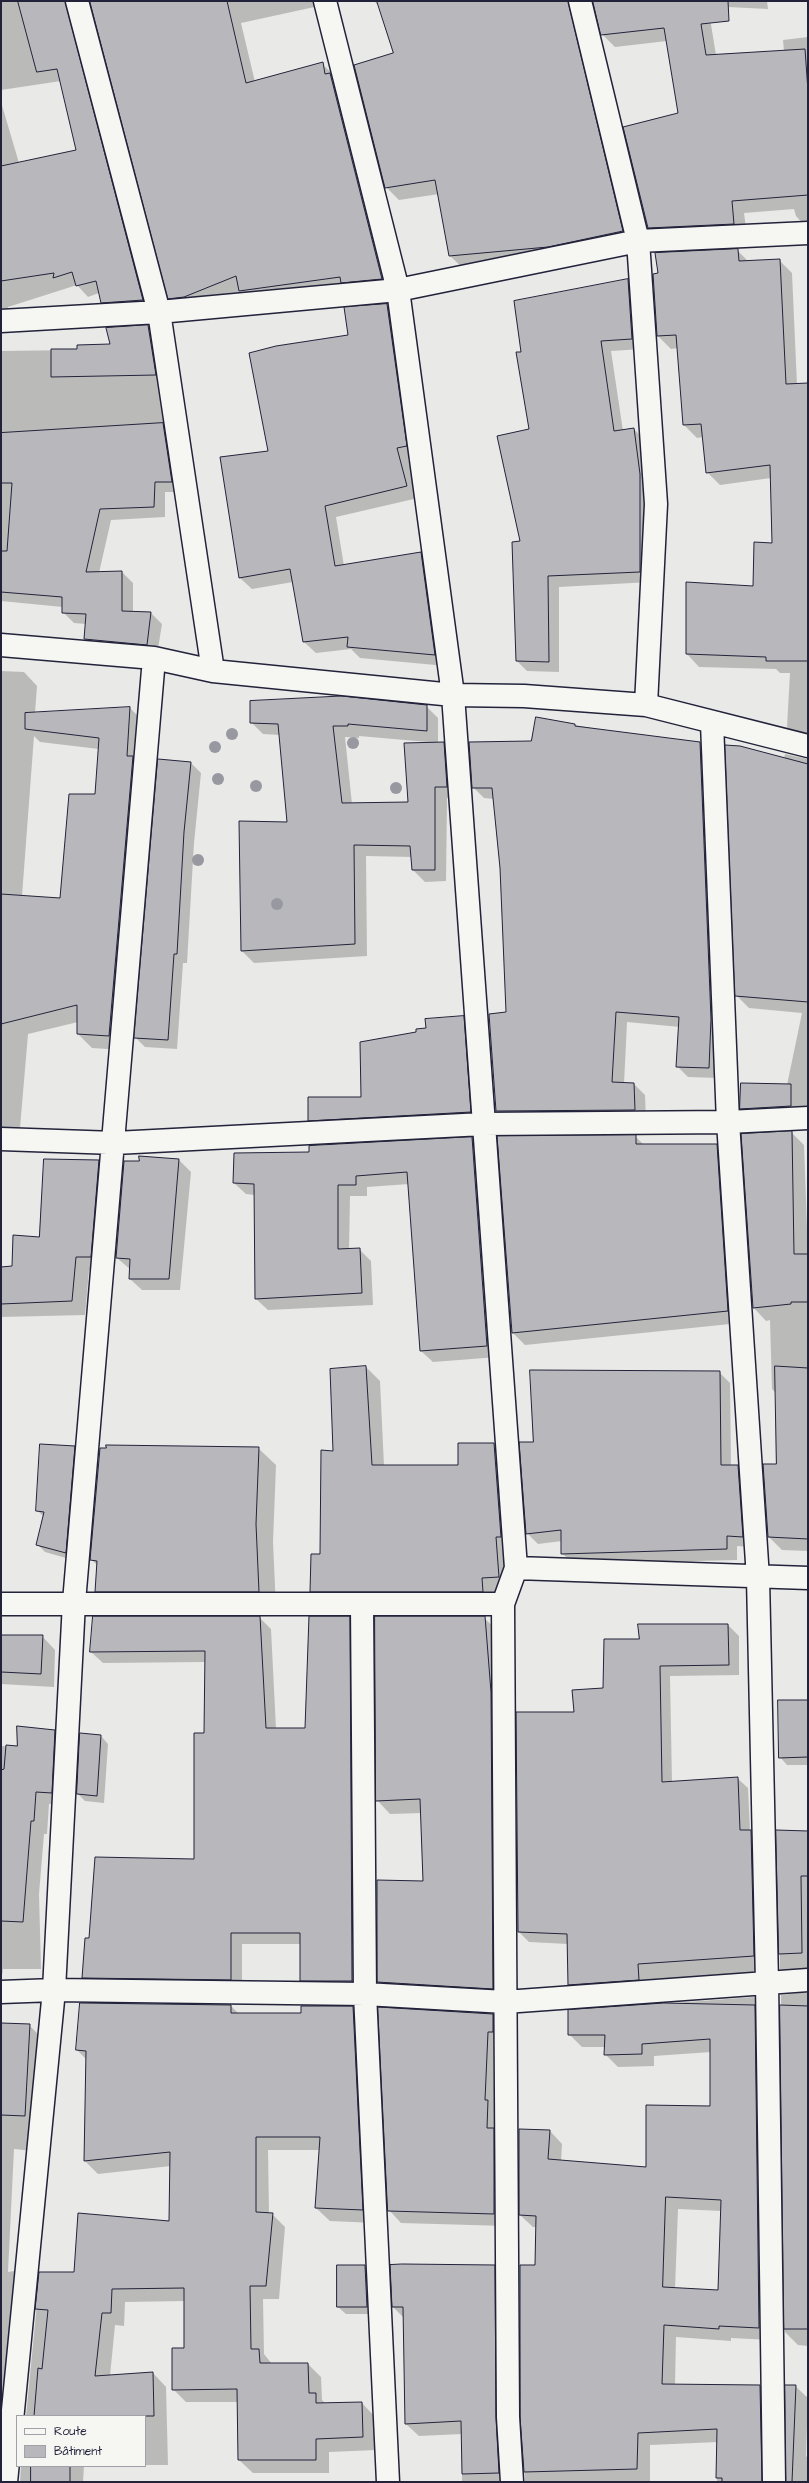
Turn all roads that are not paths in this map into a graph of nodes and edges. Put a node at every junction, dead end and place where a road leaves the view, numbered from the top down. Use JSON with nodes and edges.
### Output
{"nodes":[{"id":1,"x":77,"y":1,"type":"edge"},
{"id":2,"x":325,"y":1,"type":"edge"},
{"id":3,"x":580,"y":1,"type":"edge"},
{"id":4,"x":808,"y":232,"type":"edge"},
{"id":5,"x":638,"y":241,"type":"junction"},
{"id":6,"x":398,"y":290,"type":"junction"},
{"id":7,"x":159,"y":312,"type":"junction"},
{"id":8,"x":1,"y":321,"type":"edge"},
{"id":9,"x":1,"y":645,"type":"edge"},
{"id":10,"x":154,"y":658,"type":"junction"},
{"id":11,"x":213,"y":671,"type":"junction"},
{"id":12,"x":453,"y":695,"type":"junction"},
{"id":13,"x":646,"y":705,"type":"junction"},
{"id":14,"x":712,"y":723,"type":"junction"},
{"id":15,"x":808,"y":746,"type":"edge"},
{"id":16,"x":808,"y":1118,"type":"edge"},
{"id":17,"x":728,"y":1122,"type":"junction"},
{"id":18,"x":483,"y":1124,"type":"junction"},
{"id":19,"x":1,"y":1139,"type":"edge"},
{"id":20,"x":115,"y":1143,"type":"junction"},
{"id":21,"x":516,"y":1568,"type":"junction"},
{"id":22,"x":758,"y":1578,"type":"junction"},
{"id":23,"x":808,"y":1578,"type":"edge"},
{"id":24,"x":74,"y":1602,"type":"junction"},
{"id":25,"x":1,"y":1604,"type":"edge"},
{"id":26,"x":503,"y":1604,"type":"junction"},
{"id":27,"x":362,"y":1605,"type":"junction"},
{"id":28,"x":808,"y":1980,"type":"edge"},
{"id":29,"x":767,"y":1982,"type":"junction"},
{"id":30,"x":54,"y":1990,"type":"junction"},
{"id":31,"x":1,"y":1992,"type":"edge"},
{"id":32,"x":365,"y":1994,"type":"junction"},
{"id":33,"x":505,"y":2002,"type":"junction"},
{"id":34,"x":6,"y":2482,"type":"edge"},
{"id":35,"x":388,"y":2482,"type":"edge"},
{"id":36,"x":512,"y":2482,"type":"edge"},
{"id":37,"x":774,"y":2482,"type":"edge"}],
"edges":[{"from":1,"to":7,"type":"street"},
{"from":2,"to":6,"type":"street"},
{"from":3,"to":5,"type":"street"},
{"from":4,"to":5,"type":"street"},
{"from":5,"to":6,"type":"street"},
{"from":5,"to":13,"type":"street"},
{"from":6,"to":7,"type":"street"},
{"from":6,"to":12,"type":"street"},
{"from":7,"to":8,"type":"street"},
{"from":7,"to":11,"type":"street"},
{"from":9,"to":10,"type":"street"},
{"from":10,"to":11,"type":"street"},
{"from":10,"to":20,"type":"street"},
{"from":11,"to":12,"type":"street"},
{"from":12,"to":13,"type":"street"},
{"from":12,"to":18,"type":"street"},
{"from":13,"to":14,"type":"street"},
{"from":14,"to":15,"type":"street"},
{"from":14,"to":17,"type":"street"},
{"from":16,"to":17,"type":"street"},
{"from":17,"to":18,"type":"street"},
{"from":17,"to":22,"type":"street"},
{"from":18,"to":20,"type":"street"},
{"from":18,"to":21,"type":"street"},
{"from":19,"to":20,"type":"street"},
{"from":20,"to":24,"type":"street"},
{"from":21,"to":22,"type":"street"},
{"from":21,"to":26,"type":"street"},
{"from":22,"to":23,"type":"street"},
{"from":22,"to":29,"type":"street"},
{"from":24,"to":25,"type":"street"},
{"from":24,"to":27,"type":"street"},
{"from":24,"to":30,"type":"street"},
{"from":26,"to":27,"type":"street"},
{"from":26,"to":33,"type":"street"},
{"from":27,"to":32,"type":"street"},
{"from":28,"to":29,"type":"street"},
{"from":29,"to":33,"type":"street"},
{"from":29,"to":37,"type":"street"},
{"from":30,"to":31,"type":"street"},
{"from":30,"to":32,"type":"street"},
{"from":30,"to":34,"type":"street"},
{"from":32,"to":33,"type":"street"},
{"from":32,"to":35,"type":"street"},
{"from":33,"to":36,"type":"street"}]}
